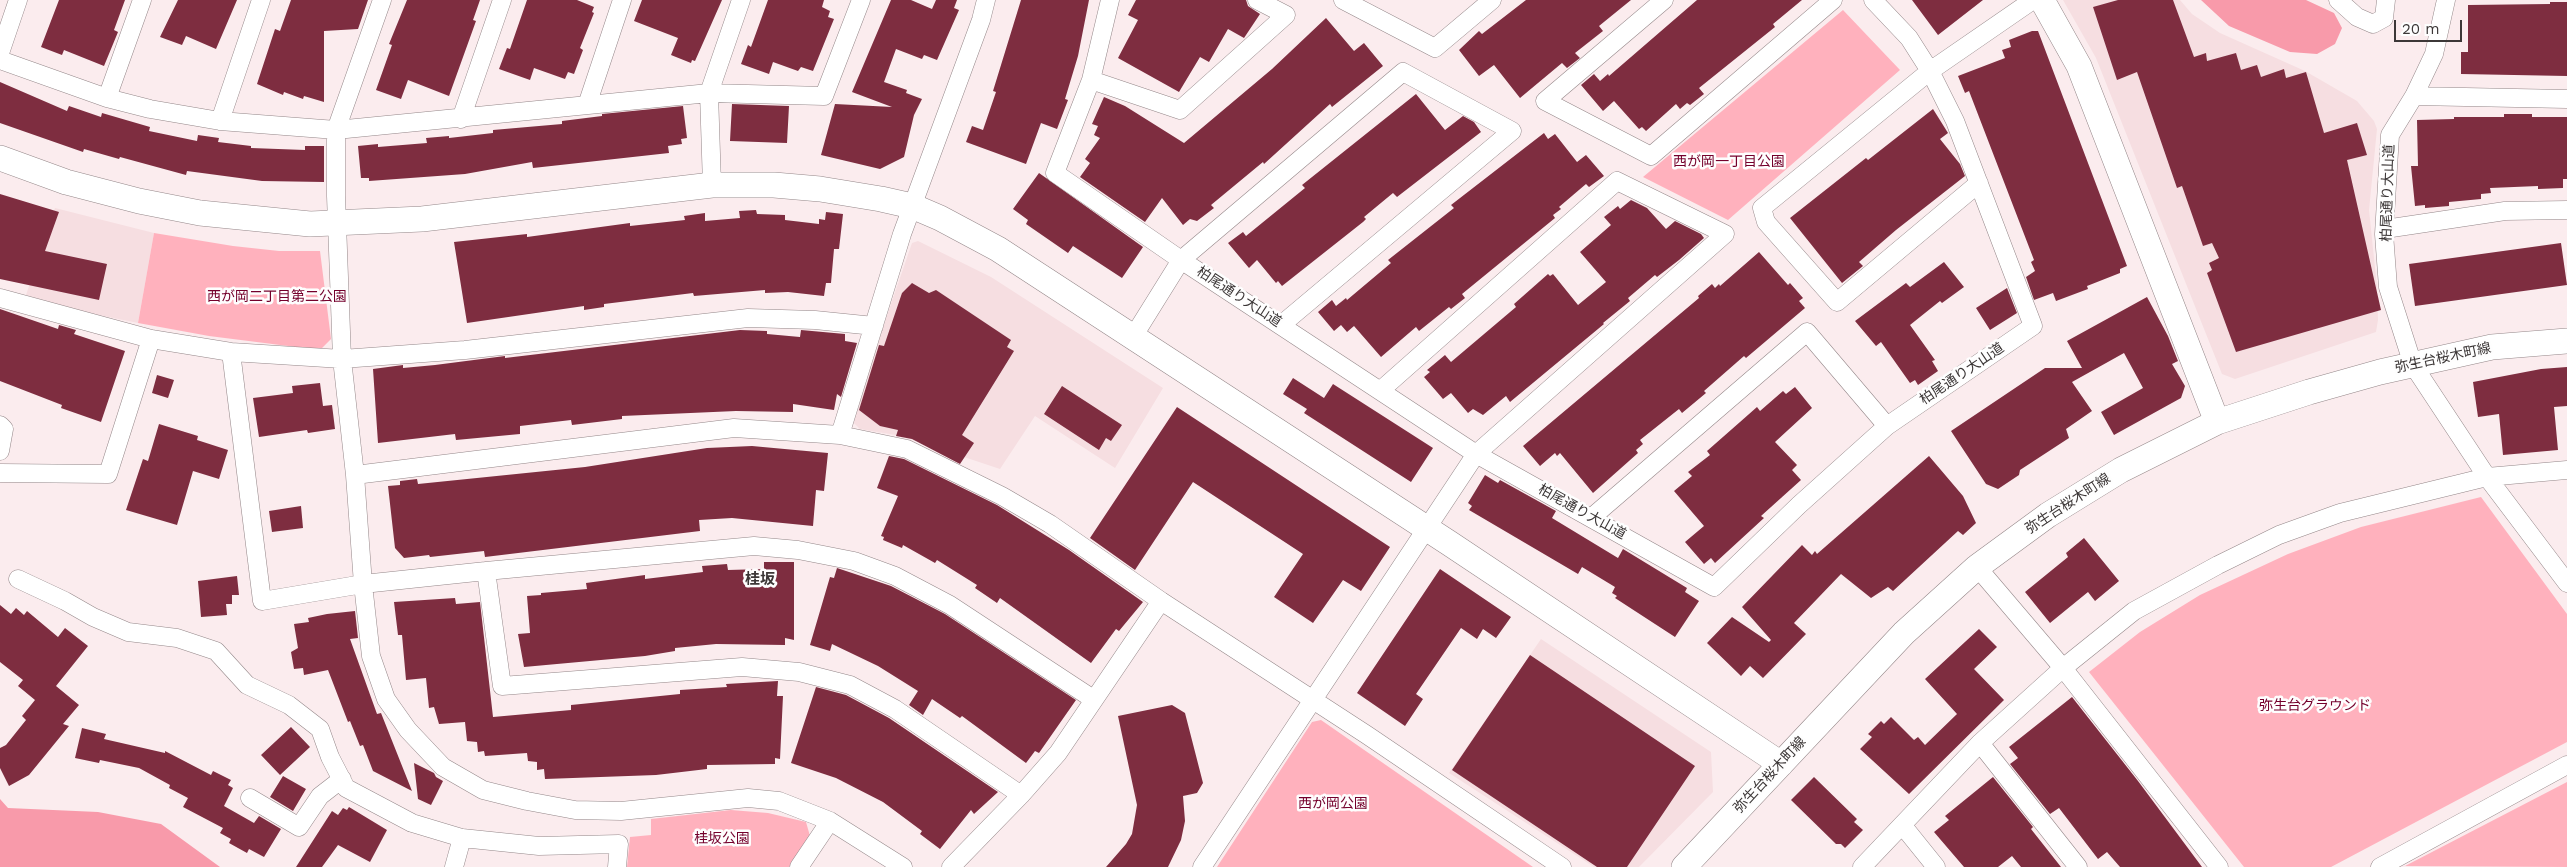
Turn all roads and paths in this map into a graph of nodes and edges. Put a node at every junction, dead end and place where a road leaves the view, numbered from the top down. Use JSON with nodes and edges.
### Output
{"nodes":[{"id":1,"x":18,"y":0,"type":"edge"},
{"id":2,"x":142,"y":0,"type":"edge"},
{"id":3,"x":262,"y":0,"type":"edge"},
{"id":4,"x":382,"y":0,"type":"edge"},
{"id":5,"x":502,"y":0,"type":"edge"},
{"id":6,"x":622,"y":0,"type":"edge"},
{"id":7,"x":740,"y":0,"type":"edge"},
{"id":8,"x":861,"y":0,"type":"edge"},
{"id":9,"x":986,"y":0,"type":"edge"},
{"id":10,"x":1110,"y":0,"type":"edge"},
{"id":11,"x":1257,"y":0,"type":"edge"},
{"id":12,"x":1344,"y":0,"type":"edge"},
{"id":13,"x":1492,"y":0,"type":"edge"},
{"id":14,"x":1664,"y":0,"type":"edge"},
{"id":15,"x":1834,"y":0,"type":"edge"},
{"id":16,"x":1873,"y":0,"type":"edge"},
{"id":17,"x":2033,"y":0,"type":"edge"},
{"id":18,"x":2042,"y":0,"type":"edge"},
{"id":19,"x":2338,"y":0,"type":"edge"},
{"id":20,"x":2386,"y":0,"type":"edge"},
{"id":21,"x":2446,"y":0,"type":"edge"},
{"id":22,"x":0,"y":53,"type":"edge"},
{"id":23,"x":0,"y":60,"type":"edge"},
{"id":24,"x":1930,"y":70,"type":"junction"},
{"id":25,"x":1091,"y":80,"type":"junction"},
{"id":26,"x":709,"y":93,"type":"junction"},
{"id":27,"x":2414,"y":96,"type":"junction"},
{"id":28,"x":107,"y":98,"type":"junction"},
{"id":29,"x":2567,"y":99,"type":"edge"},
{"id":30,"x":587,"y":105,"type":"junction"},
{"id":31,"x":461,"y":119,"type":"junction"},
{"id":32,"x":220,"y":122,"type":"junction"},
{"id":33,"x":336,"y":130,"type":"junction"},
{"id":34,"x":0,"y":158,"type":"edge"},
{"id":35,"x":1979,"y":184,"type":"junction"},
{"id":36,"x":712,"y":185,"type":"junction"},
{"id":37,"x":912,"y":206,"type":"junction"},
{"id":38,"x":2567,"y":210,"type":"edge"},
{"id":39,"x":336,"y":225,"type":"junction"},
{"id":40,"x":2385,"y":229,"type":"junction"},
{"id":41,"x":1181,"y":260,"type":"junction"},
{"id":42,"x":0,"y":298,"type":"edge"},
{"id":43,"x":1282,"y":324,"type":"junction"},
{"id":44,"x":874,"y":326,"type":"junction"},
{"id":45,"x":1133,"y":336,"type":"junction"},
{"id":46,"x":150,"y":339,"type":"junction"},
{"id":47,"x":2567,"y":341,"type":"edge"},
{"id":48,"x":231,"y":352,"type":"junction"},
{"id":49,"x":342,"y":359,"type":"junction"},
{"id":50,"x":2413,"y":365,"type":"junction"},
{"id":51,"x":1381,"y":390,"type":"junction"},
{"id":52,"x":2216,"y":422,"type":"junction"},
{"id":53,"x":0,"y":425,"type":"edge"},
{"id":54,"x":1887,"y":426,"type":"junction"},
{"id":55,"x":840,"y":435,"type":"junction"},
{"id":56,"x":0,"y":451,"type":"edge"},
{"id":57,"x":1476,"y":454,"type":"junction"},
{"id":58,"x":2567,"y":470,"type":"edge"},
{"id":59,"x":0,"y":473,"type":"edge"},
{"id":60,"x":355,"y":475,"type":"junction"},
{"id":61,"x":2488,"y":476,"type":"junction"},
{"id":62,"x":1591,"y":518,"type":"junction"},
{"id":63,"x":1426,"y":528,"type":"junction"},
{"id":64,"x":1978,"y":567,"type":"junction"},
{"id":65,"x":486,"y":571,"type":"junction"},
{"id":66,"x":18,"y":579,"type":"dead end"},
{"id":67,"x":2567,"y":583,"type":"edge"},
{"id":68,"x":363,"y":584,"type":"junction"},
{"id":69,"x":1161,"y":601,"type":"junction"},
{"id":70,"x":2062,"y":668,"type":"junction"},
{"id":71,"x":1093,"y":699,"type":"junction"},
{"id":72,"x":1312,"y":699,"type":"junction"},
{"id":73,"x":1980,"y":743,"type":"junction"},
{"id":74,"x":1780,"y":764,"type":"junction"},
{"id":75,"x":2567,"y":765,"type":"edge"},
{"id":76,"x":342,"y":779,"type":"junction"},
{"id":77,"x":1021,"y":795,"type":"junction"},
{"id":78,"x":250,"y":798,"type":"dead end"},
{"id":79,"x":830,"y":821,"type":"junction"},
{"id":80,"x":1902,"y":826,"type":"junction"},
{"id":81,"x":462,"y":838,"type":"junction"},
{"id":82,"x":2385,"y":866,"type":"edge"},
{"id":83,"x":454,"y":867,"type":"edge"},
{"id":84,"x":617,"y":867,"type":"edge"},
{"id":85,"x":799,"y":867,"type":"edge"},
{"id":86,"x":903,"y":867,"type":"edge"},
{"id":87,"x":951,"y":867,"type":"edge"},
{"id":88,"x":1202,"y":867,"type":"edge"},
{"id":89,"x":1562,"y":867,"type":"edge"},
{"id":90,"x":1684,"y":867,"type":"edge"},
{"id":91,"x":1862,"y":867,"type":"edge"},
{"id":92,"x":1936,"y":867,"type":"edge"},
{"id":93,"x":2078,"y":867,"type":"edge"},
{"id":94,"x":2219,"y":867,"type":"edge"}],
"edges":[{"from":1,"to":22,"type":"street"},
{"from":2,"to":28,"type":"street"},
{"from":3,"to":32,"type":"street"},
{"from":4,"to":33,"type":"street"},
{"from":5,"to":31,"type":"street"},
{"from":6,"to":30,"type":"street"},
{"from":7,"to":26,"type":"street"},
{"from":8,"to":26,"type":"street"},
{"from":9,"to":37,"type":"street"},
{"from":10,"to":25,"type":"street"},
{"from":11,"to":25,"type":"street"},
{"from":12,"to":13,"type":"street"},
{"from":14,"to":15,"type":"street"},
{"from":16,"to":24,"type":"street"},
{"from":17,"to":24,"type":"street"},
{"from":18,"to":52,"type":"street"},
{"from":19,"to":20,"type":"street"},
{"from":21,"to":27,"type":"street","name":"柏尾通り大山道"},
{"from":23,"to":28,"type":"street"},
{"from":24,"to":35,"type":"street"},
{"from":24,"to":35,"type":"street"},
{"from":25,"to":41,"type":"street"},
{"from":26,"to":30,"type":"street"},
{"from":26,"to":36,"type":"street"},
{"from":27,"to":29,"type":"street"},
{"from":27,"to":40,"type":"street","name":"柏尾通り大山道"},
{"from":28,"to":32,"type":"street"},
{"from":30,"to":31,"type":"street"},
{"from":31,"to":33,"type":"street"},
{"from":32,"to":33,"type":"street"},
{"from":33,"to":39,"type":"street"},
{"from":34,"to":39,"type":"street"},
{"from":35,"to":54,"type":"street","name":"柏尾通り大山道"},
{"from":36,"to":37,"type":"street"},
{"from":36,"to":39,"type":"street"},
{"from":37,"to":44,"type":"street"},
{"from":37,"to":45,"type":"street"},
{"from":38,"to":40,"type":"street"},
{"from":39,"to":49,"type":"street"},
{"from":40,"to":50,"type":"street","name":"柏尾通り大山道"},
{"from":41,"to":43,"type":"street","name":"柏尾通り大山道"},
{"from":41,"to":43,"type":"street"},
{"from":41,"to":45,"type":"street","name":"柏尾通り大山道"},
{"from":42,"to":46,"type":"street"},
{"from":43,"to":51,"type":"street","name":"柏尾通り大山道"},
{"from":44,"to":49,"type":"street"},
{"from":44,"to":55,"type":"street"},
{"from":45,"to":63,"type":"street"},
{"from":46,"to":48,"type":"street"},
{"from":46,"to":59,"type":"street"},
{"from":47,"to":50,"type":"street","name":"弥生台桜木町線"},
{"from":48,"to":49,"type":"street"},
{"from":48,"to":68,"type":"street"},
{"from":49,"to":60,"type":"street"},
{"from":50,"to":52,"type":"street","name":"弥生台桜木町線"},
{"from":50,"to":61,"type":"street","name":"柏尾通り大山道"},
{"from":51,"to":57,"type":"street","name":"柏尾通り大山道"},
{"from":51,"to":57,"type":"street"},
{"from":52,"to":64,"type":"street","name":"弥生台桜木町線"},
{"from":53,"to":56,"type":"street"},
{"from":54,"to":62,"type":"street","name":"柏尾通り大山道"},
{"from":54,"to":62,"type":"street"},
{"from":55,"to":60,"type":"street"},
{"from":55,"to":69,"type":"street"},
{"from":57,"to":62,"type":"street","name":"柏尾通り大山道"},
{"from":57,"to":63,"type":"street"},
{"from":58,"to":61,"type":"street"},
{"from":60,"to":68,"type":"street"},
{"from":61,"to":67,"type":"street","name":"柏尾通り大山道"},
{"from":61,"to":70,"type":"street"},
{"from":63,"to":72,"type":"street"},
{"from":63,"to":74,"type":"street"},
{"from":64,"to":70,"type":"street"},
{"from":64,"to":74,"type":"street","name":"弥生台桜木町線"},
{"from":65,"to":68,"type":"street"},
{"from":65,"to":71,"type":"street"},
{"from":65,"to":77,"type":"street"},
{"from":66,"to":76,"type":"street"},
{"from":68,"to":79,"type":"street"},
{"from":69,"to":71,"type":"street"},
{"from":69,"to":72,"type":"street"},
{"from":70,"to":73,"type":"street"},
{"from":70,"to":94,"type":"street"},
{"from":71,"to":77,"type":"street"},
{"from":72,"to":88,"type":"street"},
{"from":72,"to":89,"type":"street"},
{"from":73,"to":80,"type":"street"},
{"from":73,"to":93,"type":"street"},
{"from":74,"to":90,"type":"street","name":"弥生台桜木町線"},
{"from":75,"to":82,"type":"street"},
{"from":76,"to":78,"type":"street"},
{"from":76,"to":81,"type":"street"},
{"from":77,"to":87,"type":"street"},
{"from":79,"to":85,"type":"street"},
{"from":79,"to":86,"type":"street"},
{"from":80,"to":91,"type":"street"},
{"from":80,"to":92,"type":"street"},
{"from":81,"to":83,"type":"street"},
{"from":81,"to":84,"type":"street"}]}
